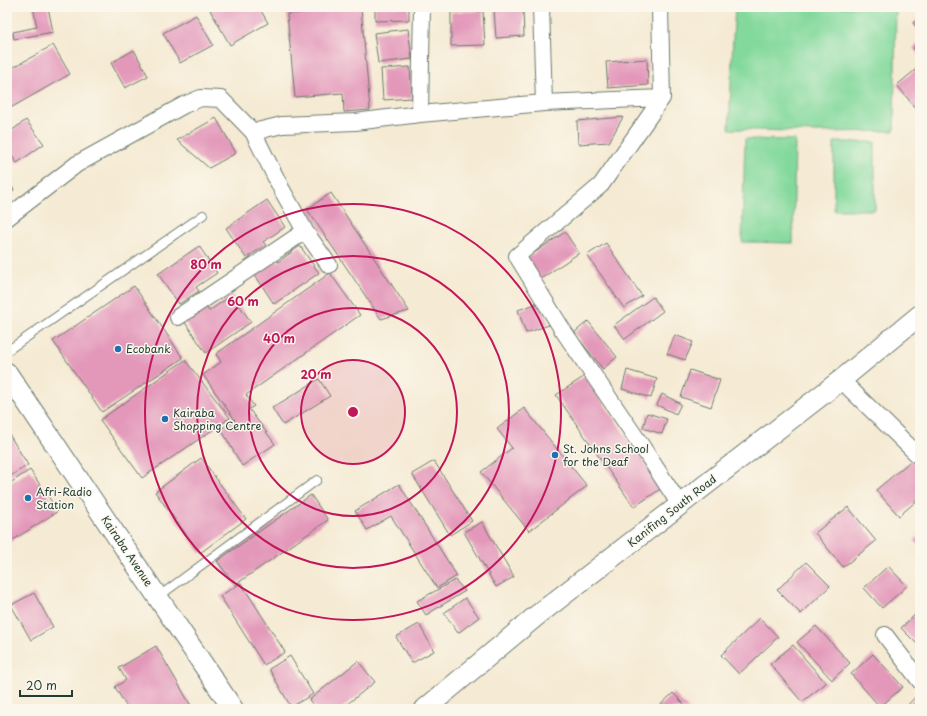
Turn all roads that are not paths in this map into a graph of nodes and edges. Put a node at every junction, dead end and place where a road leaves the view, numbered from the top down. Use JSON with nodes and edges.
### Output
{"nodes":[{"id":1,"x":422,"y":7,"type":"edge"},
{"id":2,"x":541,"y":7,"type":"edge"},
{"id":3,"x":660,"y":7,"type":"edge"},
{"id":4,"x":662,"y":98,"type":"junction"},
{"id":5,"x":544,"y":103,"type":"junction"},
{"id":6,"x":420,"y":114,"type":"junction"},
{"id":7,"x":253,"y":132,"type":"junction"},
{"id":8,"x":203,"y":215,"type":"dead end"},
{"id":9,"x":7,"y":218,"type":"edge"},
{"id":10,"x":305,"y":231,"type":"junction"},
{"id":11,"x":329,"y":266,"type":"dead end"},
{"id":12,"x":920,"y":315,"type":"edge"},
{"id":13,"x":178,"y":317,"type":"dead end"},
{"id":14,"x":7,"y":351,"type":"edge"},
{"id":15,"x":7,"y":372,"type":"edge"},
{"id":16,"x":841,"y":380,"type":"junction"},
{"id":17,"x":920,"y":457,"type":"edge"},
{"id":18,"x":317,"y":480,"type":"dead end"},
{"id":19,"x":680,"y":505,"type":"junction"},
{"id":20,"x":158,"y":597,"type":"junction"},
{"id":21,"x":885,"y":635,"type":"dead end"},
{"id":22,"x":920,"y":681,"type":"edge"},
{"id":23,"x":233,"y":709,"type":"edge"},
{"id":24,"x":425,"y":709,"type":"edge"}],
"edges":[{"from":1,"to":6,"type":"street"},
{"from":2,"to":5,"type":"street"},
{"from":3,"to":4,"type":"street"},
{"from":4,"to":5,"type":"street"},
{"from":4,"to":19,"type":"street"},
{"from":5,"to":6,"type":"street"},
{"from":6,"to":7,"type":"street"},
{"from":7,"to":9,"type":"street"},
{"from":7,"to":10,"type":"street"},
{"from":8,"to":14,"type":"lane"},
{"from":10,"to":11,"type":"street"},
{"from":10,"to":13,"type":"street"},
{"from":12,"to":16,"type":"street","name":"Kanifing South Road"},
{"from":15,"to":20,"type":"street","name":"Kairaba Avenue"},
{"from":16,"to":17,"type":"street"},
{"from":16,"to":19,"type":"street","name":"Kanifing South Road"},
{"from":18,"to":20,"type":"lane"},
{"from":19,"to":24,"type":"street","name":"Kanifing South Road"},
{"from":20,"to":23,"type":"street","name":"Kairaba Avenue"},
{"from":21,"to":22,"type":"street"}]}
